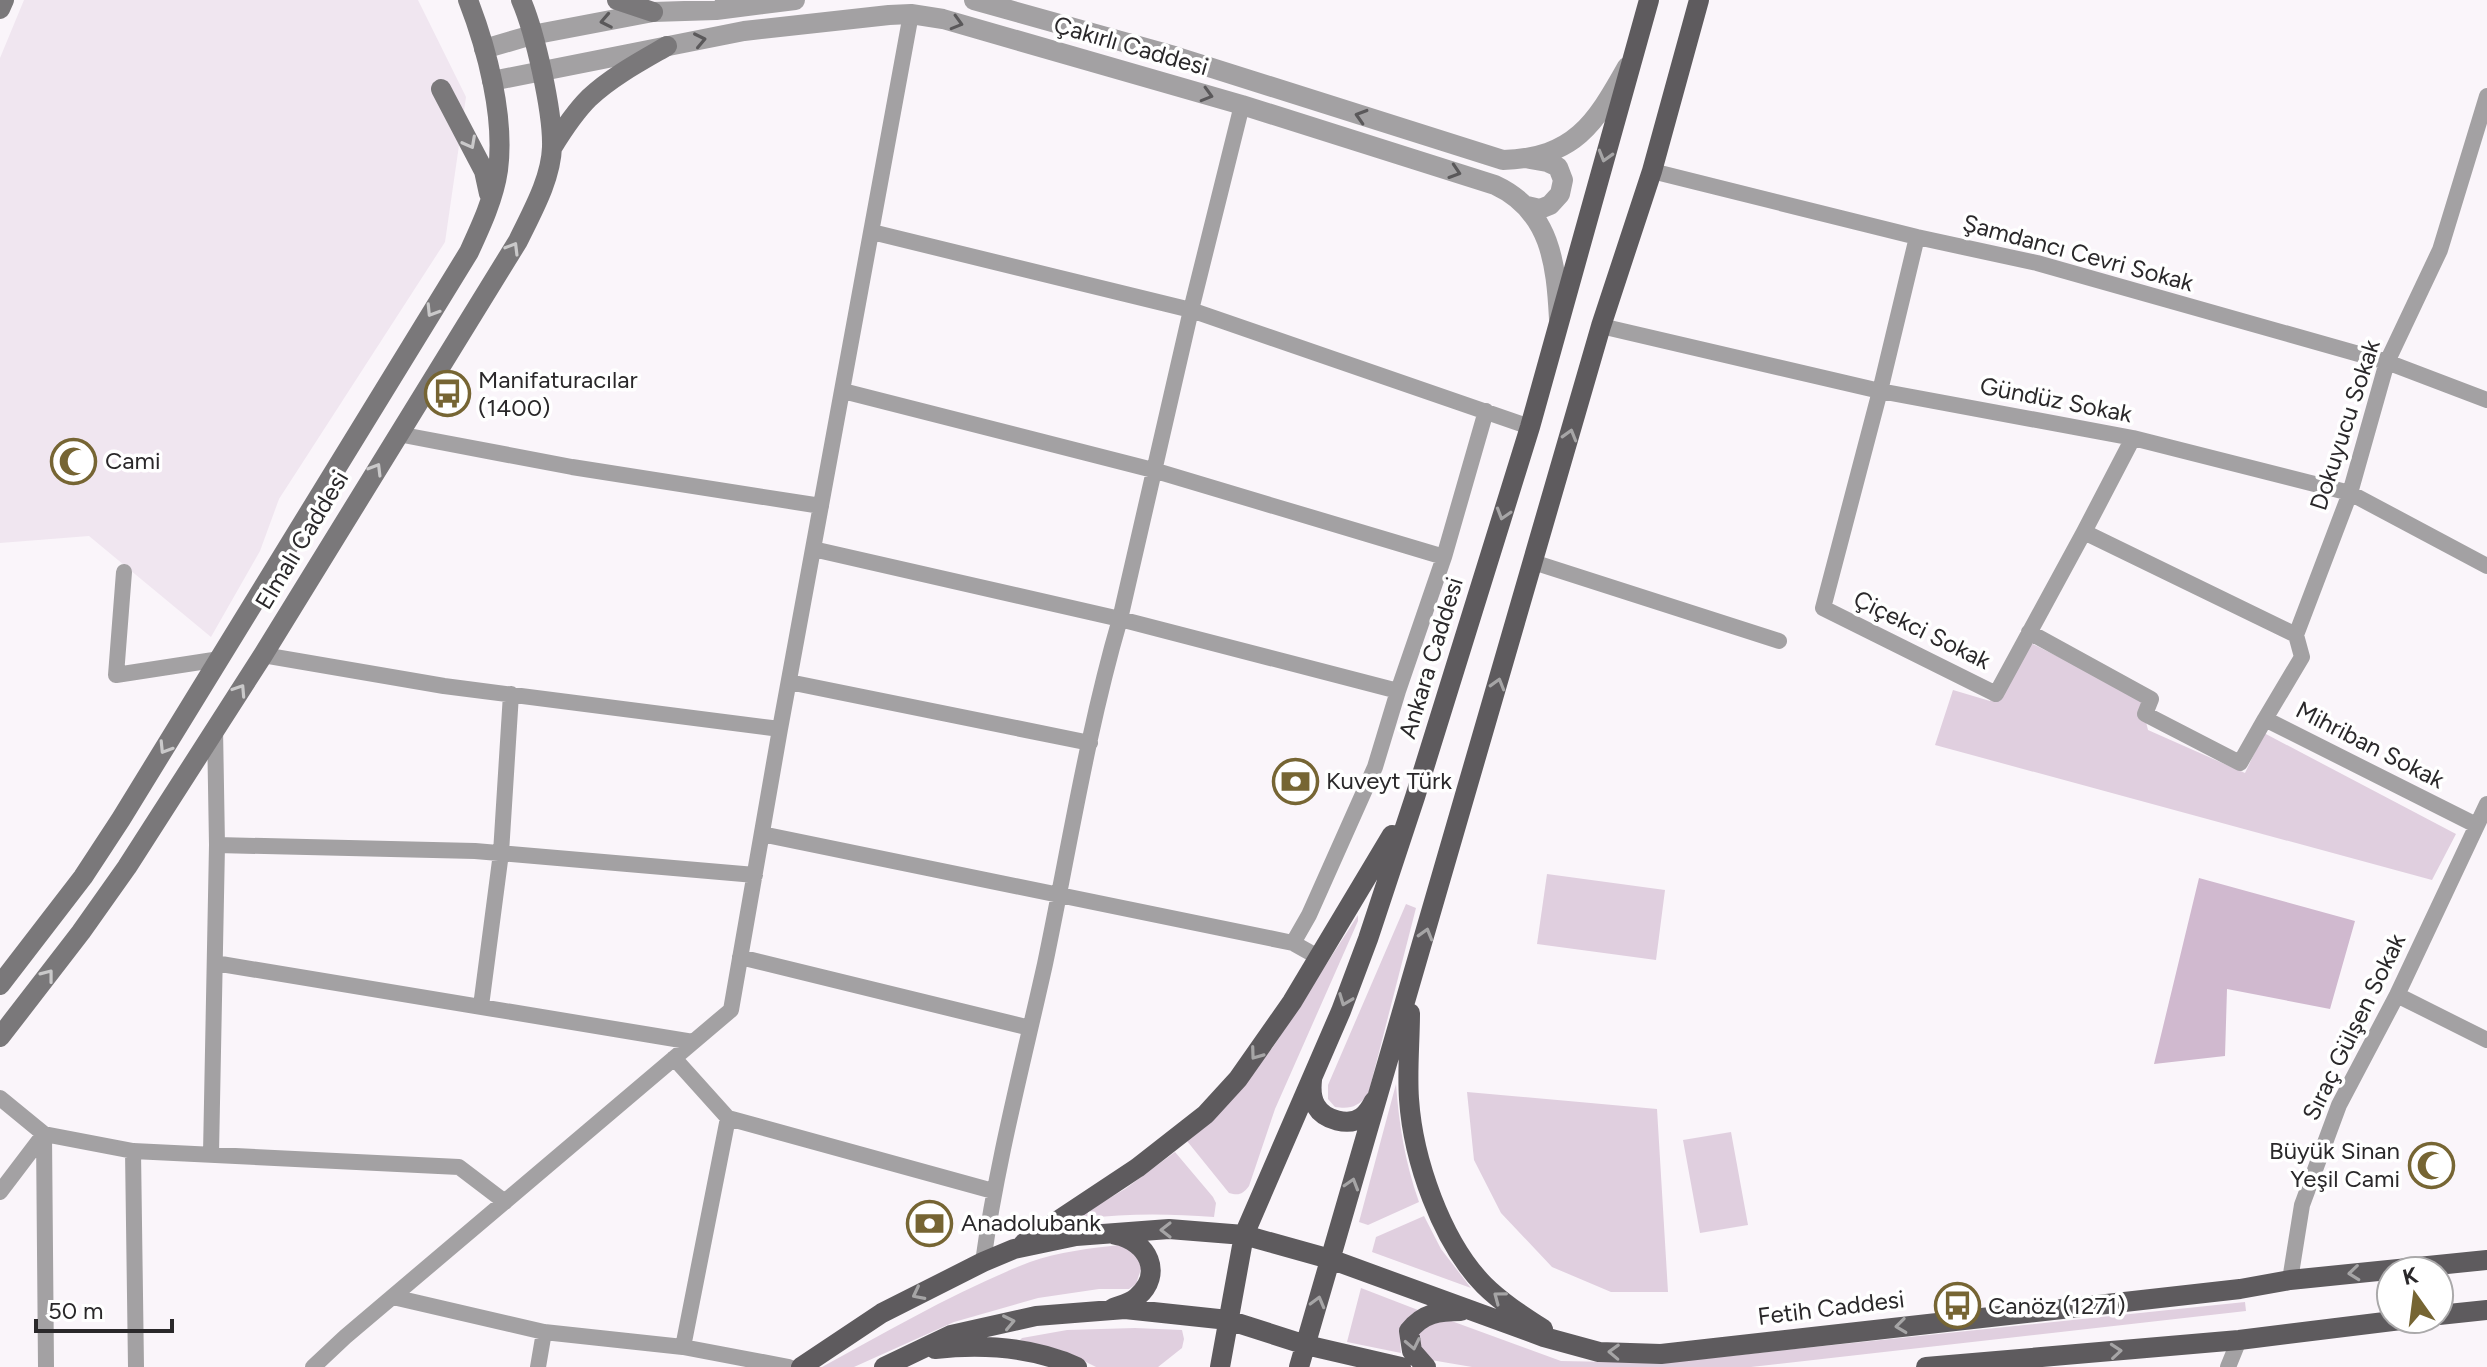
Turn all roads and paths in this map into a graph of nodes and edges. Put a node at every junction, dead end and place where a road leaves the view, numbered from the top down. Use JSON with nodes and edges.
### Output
{"nodes":[{"id":1,"x":4,"y":0,"type":"edge"},
{"id":2,"x":461,"y":0,"type":"edge"},
{"id":3,"x":468,"y":0,"type":"edge"},
{"id":4,"x":521,"y":0,"type":"edge"},
{"id":5,"x":617,"y":0,"type":"edge"},
{"id":6,"x":795,"y":0,"type":"edge"},
{"id":7,"x":974,"y":0,"type":"edge"},
{"id":8,"x":1649,"y":0,"type":"edge"},
{"id":9,"x":1699,"y":0,"type":"edge"},
{"id":10,"x":0,"y":9,"type":"edge"},
{"id":11,"x":653,"y":12,"type":"junction"},
{"id":12,"x":911,"y":14,"type":"junction"},
{"id":13,"x":477,"y":23,"type":"junction"},
{"id":14,"x":532,"y":35,"type":"junction"},
{"id":15,"x":667,"y":46,"type":"junction"},
{"id":16,"x":484,"y":49,"type":"junction"},
{"id":17,"x":1634,"y":53,"type":"junction"},
{"id":18,"x":541,"y":72,"type":"junction"},
{"id":19,"x":492,"y":81,"type":"junction"},
{"id":20,"x":441,"y":89,"type":"dead end"},
{"id":21,"x":2487,"y":96,"type":"edge"},
{"id":22,"x":1242,"y":105,"type":"junction"},
{"id":23,"x":552,"y":148,"type":"junction"},
{"id":24,"x":1530,"y":159,"type":"junction"},
{"id":25,"x":1652,"y":171,"type":"junction"},
{"id":26,"x":490,"y":200,"type":"junction"},
{"id":27,"x":1527,"y":206,"type":"junction"},
{"id":28,"x":872,"y":232,"type":"junction"},
{"id":29,"x":1917,"y":237,"type":"junction"},
{"id":30,"x":1191,"y":310,"type":"junction"},
{"id":31,"x":1559,"y":321,"type":"junction"},
{"id":32,"x":1601,"y":326,"type":"junction"},
{"id":33,"x":2387,"y":362,"type":"junction"},
{"id":34,"x":843,"y":391,"type":"junction"},
{"id":35,"x":1880,"y":391,"type":"junction"},
{"id":36,"x":2487,"y":400,"type":"edge"},
{"id":37,"x":1486,"y":411,"type":"junction"},
{"id":38,"x":1530,"y":427,"type":"junction"},
{"id":39,"x":398,"y":434,"type":"junction"},
{"id":40,"x":2133,"y":438,"type":"junction"},
{"id":41,"x":1153,"y":470,"type":"junction"},
{"id":42,"x":2350,"y":493,"type":"junction"},
{"id":43,"x":821,"y":506,"type":"junction"},
{"id":44,"x":2084,"y":532,"type":"junction"},
{"id":45,"x":813,"y":549,"type":"junction"},
{"id":46,"x":1444,"y":557,"type":"junction"},
{"id":47,"x":1533,"y":562,"type":"junction"},
{"id":48,"x":2487,"y":566,"type":"edge"},
{"id":49,"x":124,"y":572,"type":"dead end"},
{"id":50,"x":1120,"y":619,"type":"junction"},
{"id":51,"x":2029,"y":632,"type":"junction"},
{"id":52,"x":2296,"y":635,"type":"junction"},
{"id":53,"x":1779,"y":641,"type":"dead end"},
{"id":54,"x":263,"y":655,"type":"junction"},
{"id":55,"x":220,"y":659,"type":"junction"},
{"id":56,"x":789,"y":682,"type":"junction"},
{"id":57,"x":1398,"y":691,"type":"junction"},
{"id":58,"x":511,"y":694,"type":"junction"},
{"id":59,"x":2265,"y":719,"type":"junction"},
{"id":60,"x":215,"y":728,"type":"junction"},
{"id":61,"x":780,"y":729,"type":"junction"},
{"id":62,"x":1090,"y":743,"type":"junction"},
{"id":63,"x":1415,"y":797,"type":"junction"},
{"id":64,"x":2487,"y":804,"type":"edge"},
{"id":65,"x":2476,"y":825,"type":"junction"},
{"id":66,"x":762,"y":834,"type":"junction"},
{"id":67,"x":217,"y":845,"type":"junction"},
{"id":68,"x":501,"y":853,"type":"junction"},
{"id":69,"x":755,"y":875,"type":"junction"},
{"id":70,"x":1059,"y":895,"type":"junction"},
{"id":71,"x":1293,"y":943,"type":"junction"},
{"id":72,"x":740,"y":957,"type":"junction"},
{"id":73,"x":1318,"y":957,"type":"junction"},
{"id":74,"x":215,"y":963,"type":"junction"},
{"id":75,"x":1411,"y":984,"type":"junction"},
{"id":76,"x":0,"y":985,"type":"edge"},
{"id":77,"x":2397,"y":995,"type":"junction"},
{"id":78,"x":481,"y":1006,"type":"junction"},
{"id":79,"x":1030,"y":1028,"type":"junction"},
{"id":80,"x":0,"y":1037,"type":"edge"},
{"id":81,"x":2487,"y":1040,"type":"edge"},
{"id":82,"x":693,"y":1042,"type":"junction"},
{"id":83,"x":674,"y":1058,"type":"junction"},
{"id":84,"x":1313,"y":1072,"type":"junction"},
{"id":85,"x":1379,"y":1095,"type":"junction"},
{"id":86,"x":0,"y":1098,"type":"edge"},
{"id":87,"x":728,"y":1118,"type":"junction"},
{"id":88,"x":44,"y":1134,"type":"junction"},
{"id":89,"x":133,"y":1151,"type":"junction"},
{"id":90,"x":211,"y":1154,"type":"junction"},
{"id":91,"x":993,"y":1191,"type":"junction"},
{"id":92,"x":0,"y":1192,"type":"edge"},
{"id":93,"x":505,"y":1202,"type":"junction"},
{"id":94,"x":1104,"y":1233,"type":"junction"},
{"id":95,"x":1244,"y":1235,"type":"junction"},
{"id":96,"x":1014,"y":1249,"type":"junction"},
{"id":97,"x":1330,"y":1259,"type":"junction"},
{"id":98,"x":2487,"y":1260,"type":"edge"},
{"id":99,"x":983,"y":1262,"type":"junction"},
{"id":100,"x":2290,"y":1280,"type":"junction"},
{"id":101,"x":393,"y":1297,"type":"junction"},
{"id":102,"x":2487,"y":1310,"type":"edge"},
{"id":103,"x":1106,"y":1311,"type":"junction"},
{"id":104,"x":1473,"y":1311,"type":"junction"},
{"id":105,"x":2455,"y":1313,"type":"edge"},
{"id":106,"x":1228,"y":1320,"type":"junction"},
{"id":107,"x":2375,"y":1323,"type":"edge"},
{"id":108,"x":544,"y":1332,"type":"junction"},
{"id":109,"x":2239,"y":1340,"type":"junction"},
{"id":110,"x":1563,"y":1342,"type":"junction"},
{"id":111,"x":1306,"y":1345,"type":"junction"},
{"id":112,"x":683,"y":1347,"type":"junction"},
{"id":113,"x":915,"y":1351,"type":"junction"},
{"id":114,"x":46,"y":1367,"type":"edge"},
{"id":115,"x":136,"y":1367,"type":"edge"},
{"id":116,"x":313,"y":1367,"type":"edge"},
{"id":117,"x":538,"y":1367,"type":"edge"},
{"id":118,"x":789,"y":1367,"type":"edge"},
{"id":119,"x":801,"y":1367,"type":"edge"},
{"id":120,"x":884,"y":1367,"type":"edge"},
{"id":121,"x":1077,"y":1367,"type":"edge"},
{"id":122,"x":1220,"y":1367,"type":"edge"},
{"id":123,"x":1299,"y":1367,"type":"edge"},
{"id":124,"x":1401,"y":1367,"type":"edge"},
{"id":125,"x":1426,"y":1367,"type":"edge"},
{"id":126,"x":1926,"y":1367,"type":"edge"},
{"id":127,"x":2228,"y":1367,"type":"edge"}],
"edges":[{"from":1,"to":10,"type":"main road"},
{"from":2,"to":13,"type":"main road"},
{"from":3,"to":13,"type":"main road"},
{"from":4,"to":14,"type":"main road"},
{"from":5,"to":11,"type":"main road"},
{"from":6,"to":11,"type":"street"},
{"from":24,"to":7,"type":"street","name":"Çakırlı Caddesi","one_way":true},
{"from":8,"to":17,"type":"main road","name":"Ankara Caddesi"},
{"from":9,"to":25,"type":"main road"},
{"from":11,"to":14,"type":"street","one_way":true},
{"from":15,"to":12,"type":"street","name":"Çakırlı Caddesi","one_way":true},
{"from":12,"to":22,"type":"street","name":"Çakırlı Caddesi","one_way":true},
{"from":12,"to":28,"type":"street"},
{"from":13,"to":16,"type":"main road"},
{"from":14,"to":16,"type":"street"},
{"from":14,"to":18,"type":"main road","name":"Elmalı Caddesi"},
{"from":15,"to":18,"type":"street","name":"Çakırlı Caddesi"},
{"from":15,"to":23,"type":"main road"},
{"from":16,"to":19,"type":"main road","name":"Elmalı Caddesi"},
{"from":17,"to":24,"type":"street","name":"Çakırlı Caddesi"},
{"from":17,"to":31,"type":"main road","name":"Ankara Caddesi","one_way":true},
{"from":18,"to":19,"type":"street","name":"Çakırlı Caddesi"},
{"from":18,"to":23,"type":"main road","name":"Elmalı Caddesi"},
{"from":19,"to":26,"type":"main road","name":"Elmalı Caddesi"},
{"from":20,"to":26,"type":"main road","one_way":true},
{"from":21,"to":33,"type":"street","name":"Dokuyucu Sokak"},
{"from":22,"to":27,"type":"street","name":"Çakırlı Caddesi","one_way":true},
{"from":22,"to":30,"type":"street"},
{"from":39,"to":23,"type":"main road","name":"Elmalı Caddesi","one_way":true},
{"from":24,"to":27,"type":"street"},
{"from":25,"to":29,"type":"street","name":"Şamdancı Cevri Sokak"},
{"from":25,"to":32,"type":"main road"},
{"from":26,"to":55,"type":"main road","name":"Elmalı Caddesi","one_way":true},
{"from":27,"to":31,"type":"street","name":"Çakırlı Caddesi"},
{"from":28,"to":30,"type":"street"},
{"from":28,"to":34,"type":"street"},
{"from":29,"to":33,"type":"street","name":"Şamdancı Cevri Sokak"},
{"from":29,"to":35,"type":"street","name":"Çiçekci Sokak"},
{"from":30,"to":37,"type":"street"},
{"from":30,"to":41,"type":"street"},
{"from":31,"to":38,"type":"main road","name":"Ankara Caddesi"},
{"from":32,"to":35,"type":"street","name":"Gündüz Sokak"},
{"from":47,"to":32,"type":"main road","one_way":true},
{"from":33,"to":36,"type":"street","name":"Şamdancı Cevri Sokak"},
{"from":33,"to":42,"type":"street","name":"Dokuyucu Sokak"},
{"from":34,"to":41,"type":"street"},
{"from":34,"to":43,"type":"street"},
{"from":35,"to":40,"type":"street","name":"Gündüz Sokak"},
{"from":35,"to":51,"type":"street","name":"Çiçekci Sokak"},
{"from":37,"to":38,"type":"street"},
{"from":37,"to":46,"type":"street"},
{"from":38,"to":63,"type":"main road","name":"Ankara Caddesi","one_way":true},
{"from":39,"to":43,"type":"street"},
{"from":54,"to":39,"type":"main road","name":"Elmalı Caddesi","one_way":true},
{"from":40,"to":42,"type":"street","name":"Gündüz Sokak"},
{"from":40,"to":44,"type":"street","name":"Çiçekci Sokak"},
{"from":41,"to":46,"type":"street"},
{"from":41,"to":50,"type":"street"},
{"from":42,"to":48,"type":"street","name":"Gündüz Sokak"},
{"from":42,"to":52,"type":"street","name":"Dokuyucu Sokak"},
{"from":43,"to":45,"type":"street"},
{"from":44,"to":51,"type":"street","name":"Çiçekci Sokak"},
{"from":44,"to":52,"type":"street"},
{"from":45,"to":50,"type":"street"},
{"from":45,"to":56,"type":"street"},
{"from":46,"to":57,"type":"street"},
{"from":47,"to":53,"type":"street"},
{"from":75,"to":47,"type":"main road","one_way":true},
{"from":49,"to":55,"type":"street"},
{"from":50,"to":57,"type":"street"},
{"from":50,"to":62,"type":"street"},
{"from":51,"to":59,"type":"street","name":"Mihriban Sokak"},
{"from":52,"to":59,"type":"street","name":"Dokuyucu Sokak"},
{"from":54,"to":58,"type":"street"},
{"from":60,"to":54,"type":"main road","name":"Elmalı Caddesi","one_way":true},
{"from":55,"to":76,"type":"main road","name":"Elmalı Caddesi","one_way":true},
{"from":56,"to":61,"type":"street"},
{"from":56,"to":62,"type":"street"},
{"from":57,"to":71,"type":"street"},
{"from":58,"to":61,"type":"street"},
{"from":58,"to":68,"type":"street"},
{"from":59,"to":65,"type":"street","name":"Mihriban Sokak"},
{"from":60,"to":67,"type":"street"},
{"from":80,"to":60,"type":"main road","name":"Elmalı Caddesi","one_way":true},
{"from":61,"to":66,"type":"street"},
{"from":62,"to":70,"type":"street"},
{"from":63,"to":73,"type":"main road"},
{"from":63,"to":84,"type":"main road","name":"Ankara Caddesi","one_way":true},
{"from":64,"to":65,"type":"street","name":"Sıraç Gülşen Sokak"},
{"from":65,"to":77,"type":"street","name":"Sıraç Gülşen Sokak"},
{"from":66,"to":69,"type":"street"},
{"from":66,"to":70,"type":"street"},
{"from":67,"to":68,"type":"street"},
{"from":67,"to":74,"type":"street"},
{"from":68,"to":69,"type":"street"},
{"from":68,"to":78,"type":"street"},
{"from":69,"to":72,"type":"street"},
{"from":70,"to":71,"type":"street"},
{"from":70,"to":79,"type":"street"},
{"from":71,"to":73,"type":"street"},
{"from":72,"to":79,"type":"street"},
{"from":72,"to":82,"type":"street"},
{"from":73,"to":96,"type":"main road","one_way":true},
{"from":74,"to":78,"type":"street"},
{"from":74,"to":90,"type":"street"},
{"from":75,"to":85,"type":"main road"},
{"from":110,"to":75,"type":"main road","one_way":true},
{"from":77,"to":81,"type":"street"},
{"from":77,"to":100,"type":"street","name":"Sıraç Gülşen Sokak"},
{"from":78,"to":82,"type":"street"},
{"from":79,"to":91,"type":"street"},
{"from":82,"to":83,"type":"street"},
{"from":83,"to":87,"type":"street"},
{"from":83,"to":93,"type":"street"},
{"from":84,"to":85,"type":"main road"},
{"from":84,"to":95,"type":"main road","name":"Ankara Caddesi"},
{"from":97,"to":85,"type":"main road","one_way":true},
{"from":86,"to":88,"type":"street"},
{"from":87,"to":91,"type":"street"},
{"from":87,"to":112,"type":"street"},
{"from":88,"to":89,"type":"street"},
{"from":88,"to":92,"type":"street"},
{"from":88,"to":114,"type":"street"},
{"from":89,"to":90,"type":"street"},
{"from":89,"to":115,"type":"street"},
{"from":90,"to":93,"type":"street"},
{"from":91,"to":99,"type":"street"},
{"from":93,"to":101,"type":"street"},
{"from":95,"to":94,"type":"main road","name":"Fetih Caddesi","one_way":true},
{"from":94,"to":96,"type":"main road","name":"Fetih Caddesi"},
{"from":94,"to":103,"type":"main road"},
{"from":95,"to":97,"type":"main road","name":"Fetih Caddesi"},
{"from":95,"to":106,"type":"main road","name":"Ankara Caddesi"},
{"from":96,"to":99,"type":"main road"},
{"from":97,"to":104,"type":"main road","name":"Fetih Caddesi"},
{"from":111,"to":97,"type":"main road","one_way":true},
{"from":98,"to":100,"type":"main road","name":"Fetih Caddesi","one_way":true},
{"from":99,"to":119,"type":"main road","one_way":true},
{"from":100,"to":110,"type":"main road","name":"Fetih Caddesi","one_way":true},
{"from":101,"to":108,"type":"street"},
{"from":101,"to":116,"type":"street"},
{"from":102,"to":105,"type":"main road"},
{"from":103,"to":106,"type":"main road"},
{"from":113,"to":103,"type":"main road","one_way":true},
{"from":104,"to":110,"type":"main road","name":"Fetih Caddesi"},
{"from":104,"to":125,"type":"main road","one_way":true},
{"from":106,"to":111,"type":"main road"},
{"from":106,"to":122,"type":"main road","name":"Ankara Caddesi"},
{"from":107,"to":109,"type":"main road"},
{"from":108,"to":112,"type":"street"},
{"from":108,"to":117,"type":"street"},
{"from":126,"to":109,"type":"main road","one_way":true},
{"from":109,"to":127,"type":"street"},
{"from":111,"to":123,"type":"main road"},
{"from":111,"to":124,"type":"main road"},
{"from":112,"to":118,"type":"street"},
{"from":113,"to":120,"type":"main road"},
{"from":113,"to":121,"type":"main road"}]}
